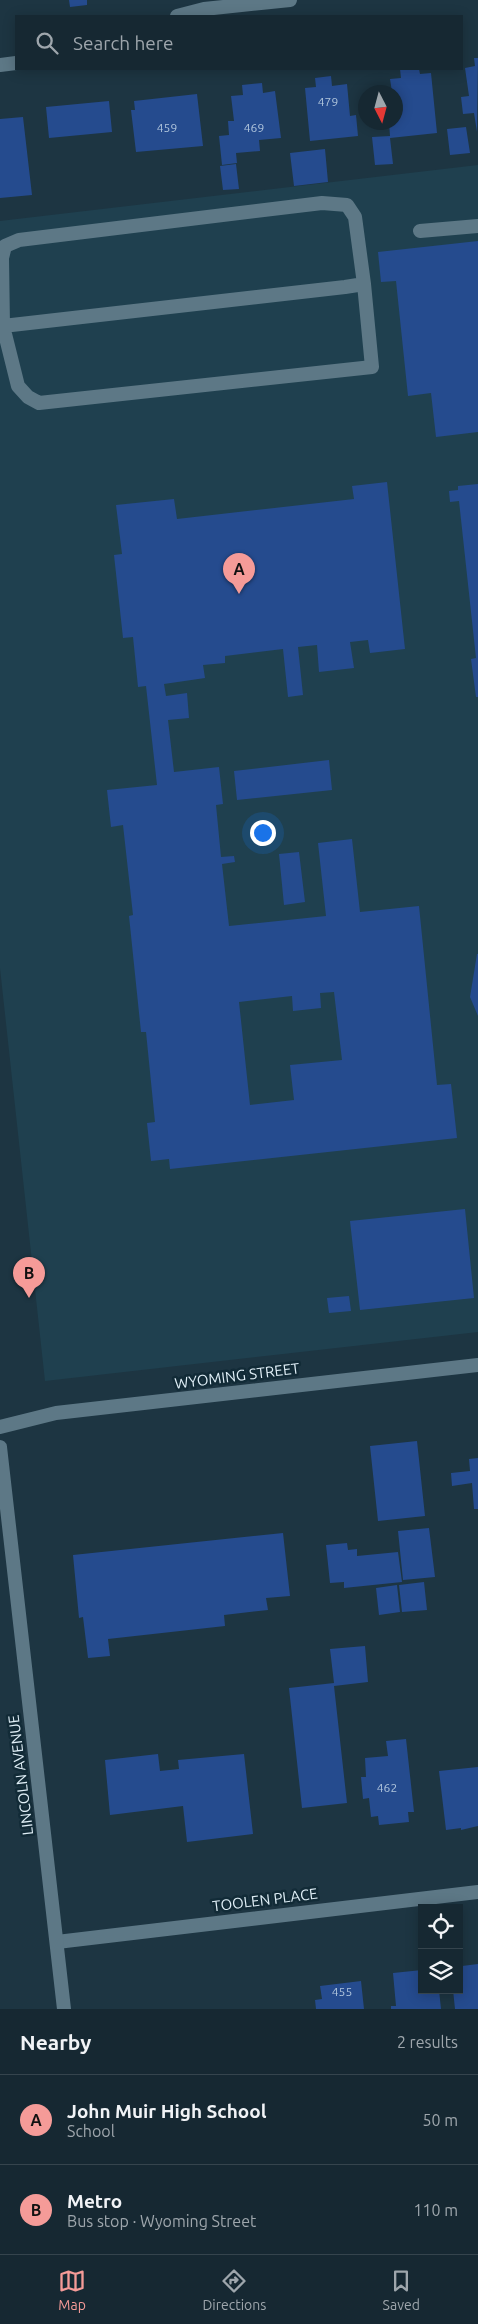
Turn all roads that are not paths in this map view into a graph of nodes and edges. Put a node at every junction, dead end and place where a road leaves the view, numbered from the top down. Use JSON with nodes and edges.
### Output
{"nodes":[{"id":1,"x":290,"y":0,"type":"edge"},
{"id":2,"x":182,"y":15,"type":"edge"},
{"id":3,"x":15,"y":63,"type":"edge"},
{"id":4,"x":0,"y":65,"type":"edge"},
{"id":5,"x":478,"y":226,"type":"edge"},
{"id":6,"x":420,"y":231,"type":"dead end"},
{"id":7,"x":364,"y":284,"type":"junction"},
{"id":8,"x":2,"y":326,"type":"edge"},
{"id":9,"x":478,"y":1365,"type":"edge"},
{"id":10,"x":0,"y":1427,"type":"edge"},
{"id":11,"x":0,"y":1447,"type":"edge"},
{"id":12,"x":478,"y":1892,"type":"edge"},
{"id":13,"x":56,"y":1942,"type":"junction"},
{"id":14,"x":64,"y":2009,"type":"edge"}],
"edges":[{"from":1,"to":2,"type":"street"},
{"from":3,"to":4,"type":"street"},
{"from":5,"to":6,"type":"street"},
{"from":7,"to":8,"type":"street"},
{"from":7,"to":8,"type":"street"},
{"from":7,"to":8,"type":"street"},
{"from":9,"to":10,"type":"street","name":"WYOMING STREET"},
{"from":11,"to":13,"type":"street","name":"LINCOLN AVENUE"},
{"from":12,"to":13,"type":"street","name":"TOOLEN PLACE"},
{"from":13,"to":14,"type":"street","name":"LINCOLN AVENUE"}]}
